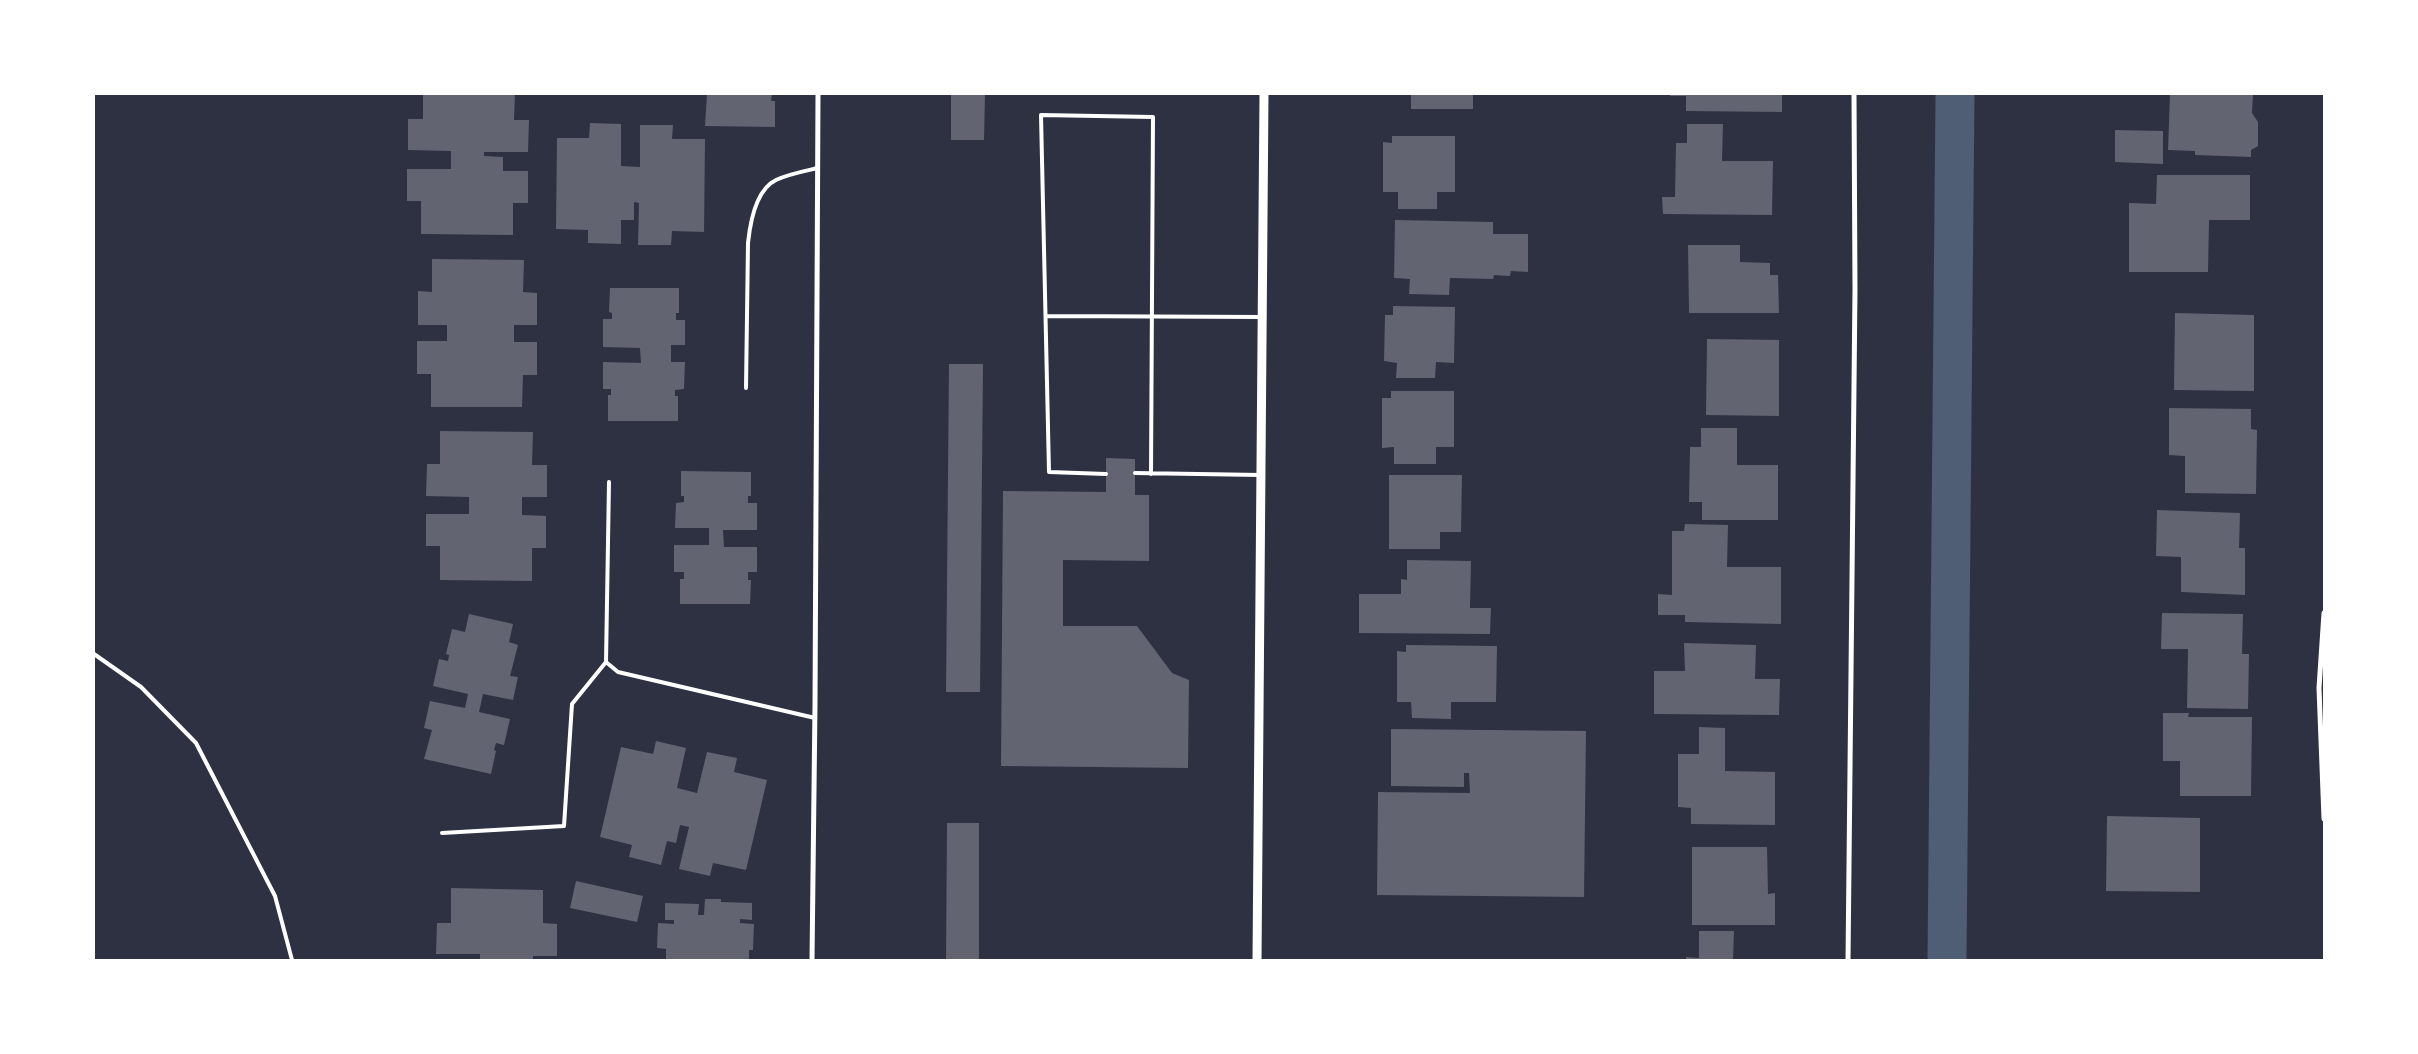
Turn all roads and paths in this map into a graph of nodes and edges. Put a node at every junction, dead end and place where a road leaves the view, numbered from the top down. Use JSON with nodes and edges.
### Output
{"nodes":[{"id":1,"x":818,"y":94,"type":"edge"},
{"id":2,"x":1264,"y":94,"type":"edge"},
{"id":3,"x":1854,"y":94,"type":"edge"},
{"id":4,"x":818,"y":168,"type":"junction"},
{"id":5,"x":1047,"y":316,"type":"junction"},
{"id":6,"x":1152,"y":317,"type":"junction"},
{"id":7,"x":1262,"y":317,"type":"junction"},
{"id":8,"x":746,"y":388,"type":"dead end"},
{"id":9,"x":1106,"y":474,"type":"dead end"},
{"id":10,"x":1135,"y":474,"type":"dead end"},
{"id":11,"x":1152,"y":474,"type":"junction"},
{"id":12,"x":1261,"y":475,"type":"junction"},
{"id":13,"x":609,"y":482,"type":"dead end"},
{"id":14,"x":2324,"y":612,"type":"edge"},
{"id":15,"x":94,"y":654,"type":"edge"},
{"id":16,"x":606,"y":662,"type":"junction"},
{"id":17,"x":815,"y":718,"type":"junction"},
{"id":18,"x":2324,"y":819,"type":"edge"},
{"id":19,"x":442,"y":833,"type":"dead end"},
{"id":20,"x":292,"y":960,"type":"edge"},
{"id":21,"x":812,"y":960,"type":"edge"},
{"id":22,"x":1257,"y":960,"type":"edge"},
{"id":23,"x":1848,"y":960,"type":"edge"}],
"edges":[{"from":1,"to":4,"type":"street"},
{"from":2,"to":7,"type":"street"},
{"from":3,"to":23,"type":"street"},
{"from":4,"to":8,"type":"lane"},
{"from":4,"to":17,"type":"street"},
{"from":5,"to":6,"type":"lane"},
{"from":5,"to":6,"type":"lane"},
{"from":5,"to":9,"type":"lane"},
{"from":6,"to":7,"type":"lane"},
{"from":6,"to":11,"type":"lane"},
{"from":7,"to":12,"type":"street"},
{"from":10,"to":11,"type":"lane"},
{"from":11,"to":12,"type":"lane"},
{"from":12,"to":22,"type":"street"},
{"from":13,"to":16,"type":"lane"},
{"from":14,"to":18,"type":"street"},
{"from":15,"to":20,"type":"lane"},
{"from":16,"to":17,"type":"lane"},
{"from":16,"to":19,"type":"lane"},
{"from":17,"to":21,"type":"street"}]}
